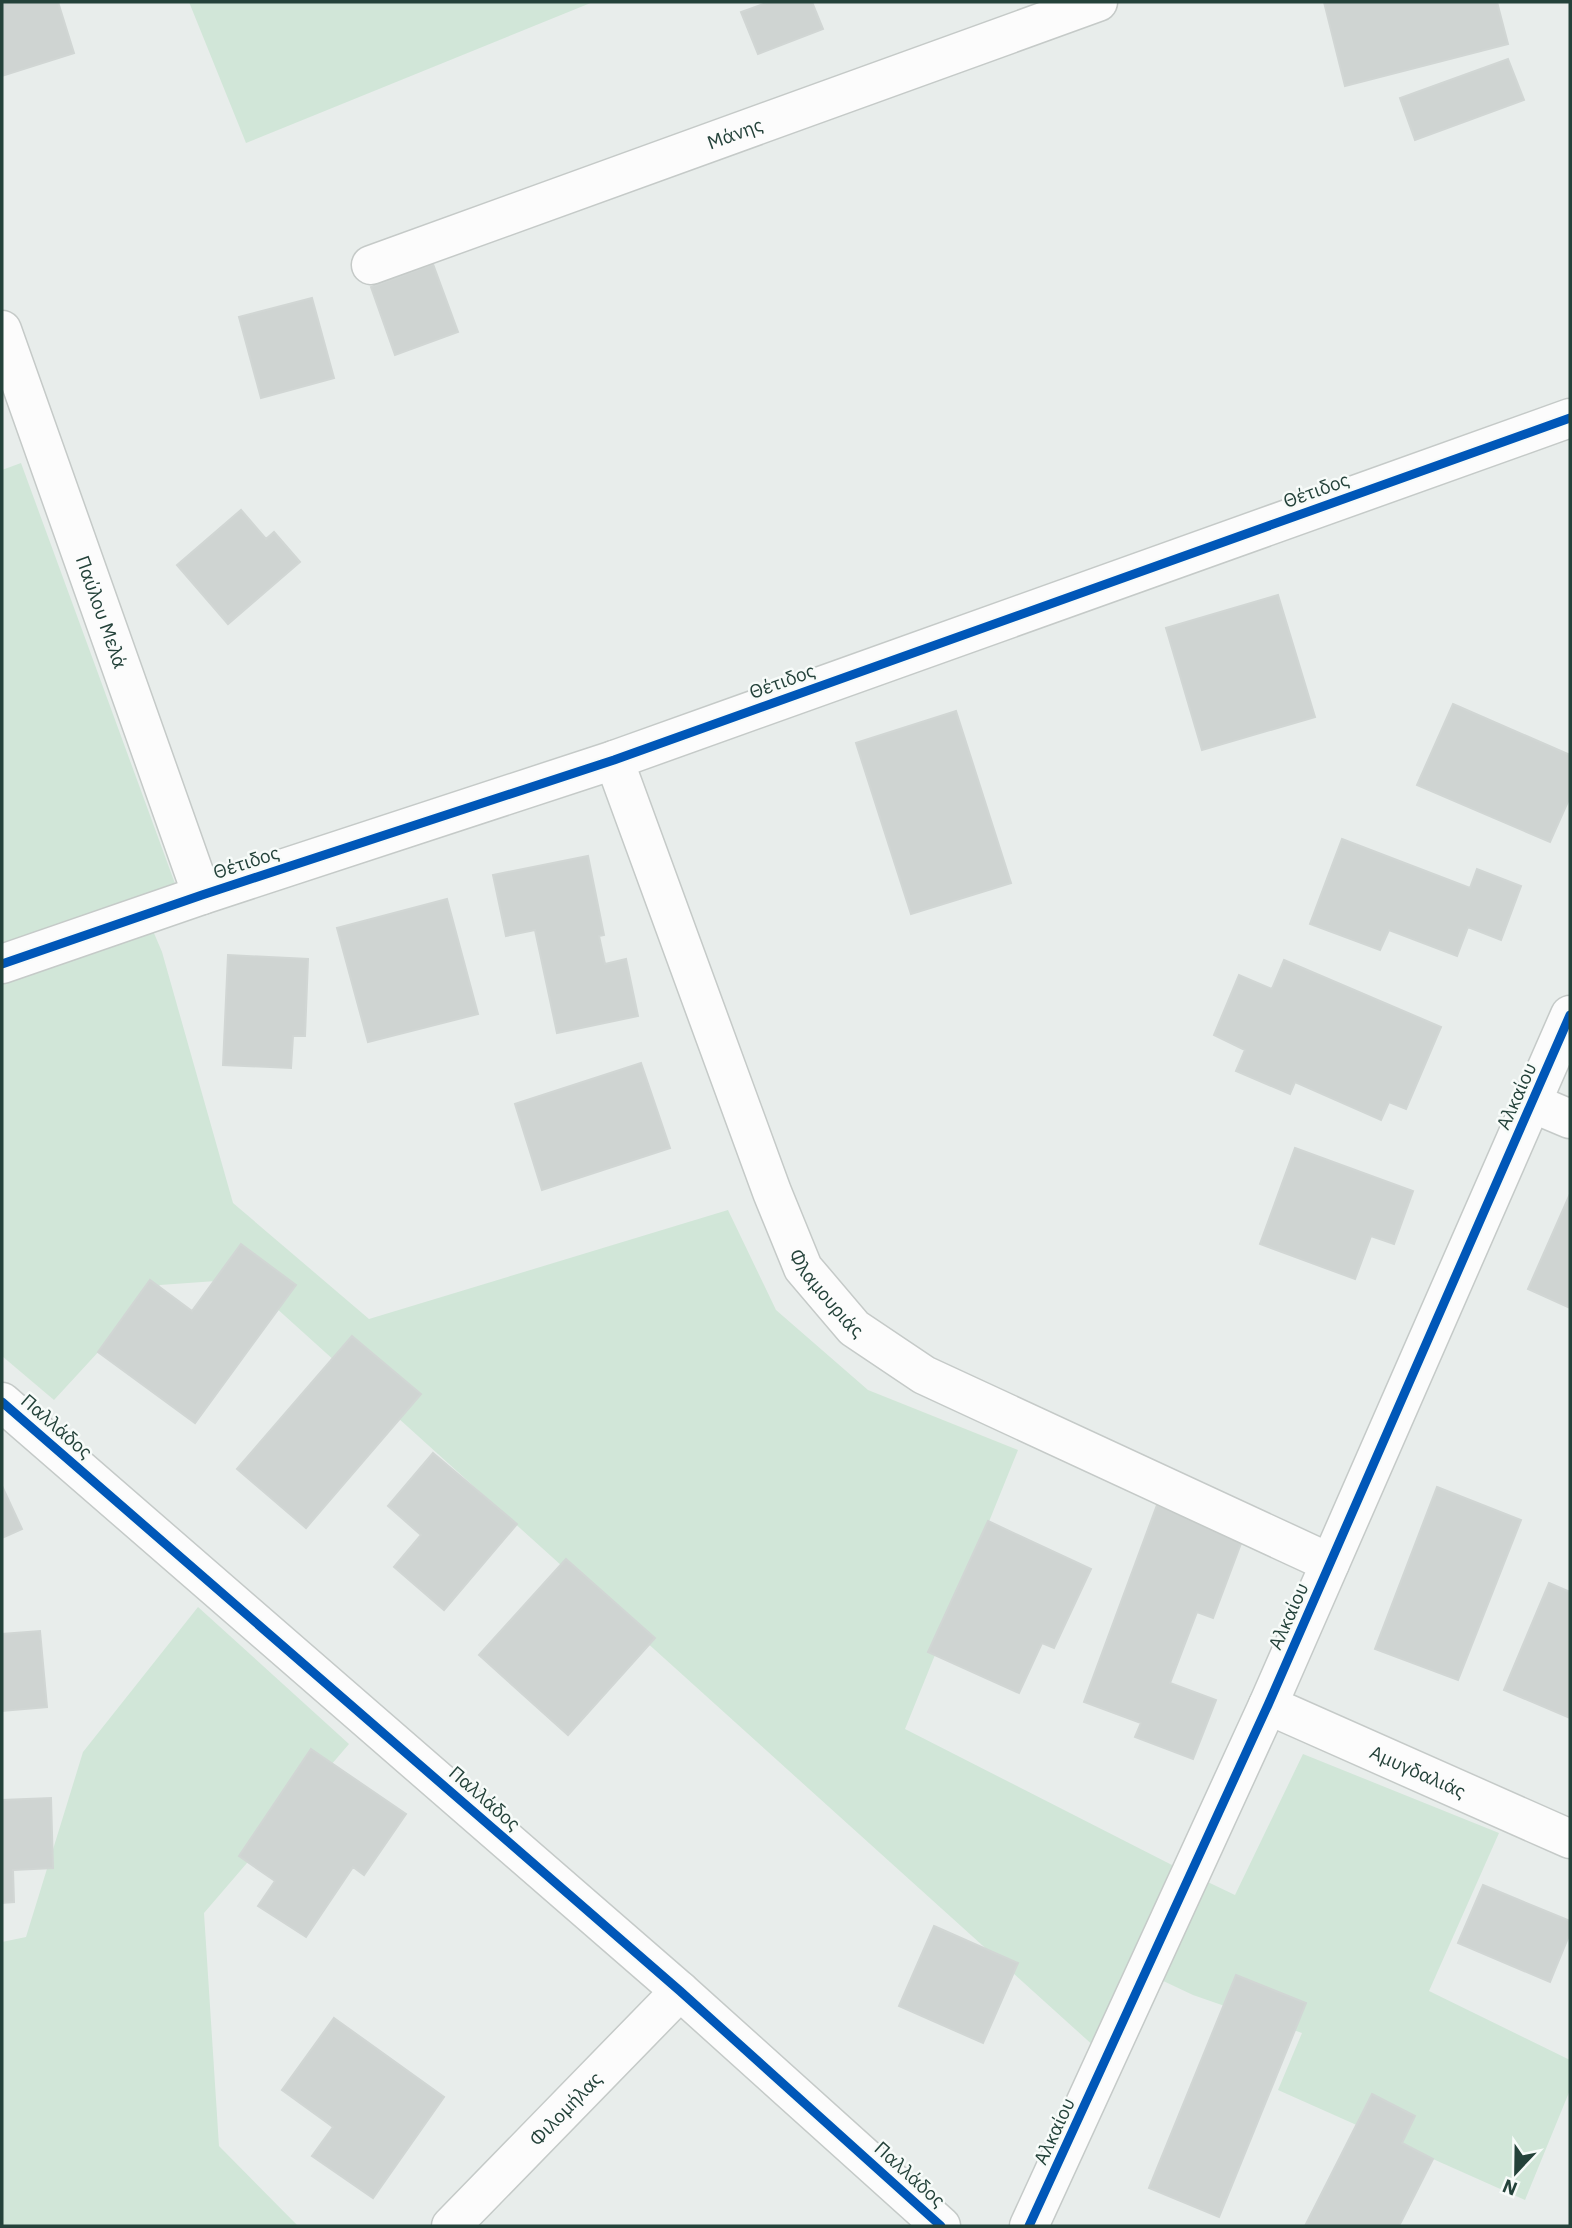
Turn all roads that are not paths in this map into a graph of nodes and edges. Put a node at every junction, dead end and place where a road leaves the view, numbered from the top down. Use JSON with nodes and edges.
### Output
{"nodes":[{"id":1,"x":1098,"y":2,"type":"edge"},
{"id":2,"x":370,"y":265,"type":"dead end"},
{"id":3,"x":2,"y":330,"type":"edge"},
{"id":4,"x":1570,"y":418,"type":"edge"},
{"id":5,"x":614,"y":760,"type":"junction"},
{"id":6,"x":202,"y":895,"type":"junction"},
{"id":7,"x":2,"y":964,"type":"edge"},
{"id":8,"x":1570,"y":1015,"type":"edge"},
{"id":9,"x":1532,"y":1102,"type":"junction"},
{"id":10,"x":1570,"y":1119,"type":"edge"},
{"id":11,"x":2,"y":1402,"type":"edge"},
{"id":12,"x":1330,"y":1563,"type":"junction"},
{"id":13,"x":1268,"y":1705,"type":"junction"},
{"id":14,"x":1570,"y":1839,"type":"edge"},
{"id":15,"x":680,"y":1991,"type":"junction"},
{"id":16,"x":450,"y":2226,"type":"edge"},
{"id":17,"x":941,"y":2226,"type":"edge"},
{"id":18,"x":1030,"y":2226,"type":"edge"}],
"edges":[{"from":1,"to":2,"type":"street","name":"Μάνης"},
{"from":3,"to":6,"type":"street","name":"Παύλου Μελά"},
{"from":4,"to":5,"type":"street","name":"Θέτιδος"},
{"from":5,"to":6,"type":"street","name":"Θέτιδος"},
{"from":5,"to":12,"type":"street","name":"Φλαμουριάς"},
{"from":6,"to":7,"type":"street","name":"Θέτιδος"},
{"from":8,"to":9,"type":"street","name":"Αλκαίου"},
{"from":9,"to":10,"type":"street"},
{"from":9,"to":12,"type":"street","name":"Αλκαίου"},
{"from":11,"to":15,"type":"street","name":"Παλλάδος"},
{"from":12,"to":13,"type":"street","name":"Αλκαίου"},
{"from":13,"to":14,"type":"street","name":"Αμυγδαλιάς"},
{"from":13,"to":18,"type":"street","name":"Αλκαίου"},
{"from":15,"to":16,"type":"street","name":"Φιλομήλας"},
{"from":15,"to":17,"type":"street","name":"Παλλάδος"}]}
